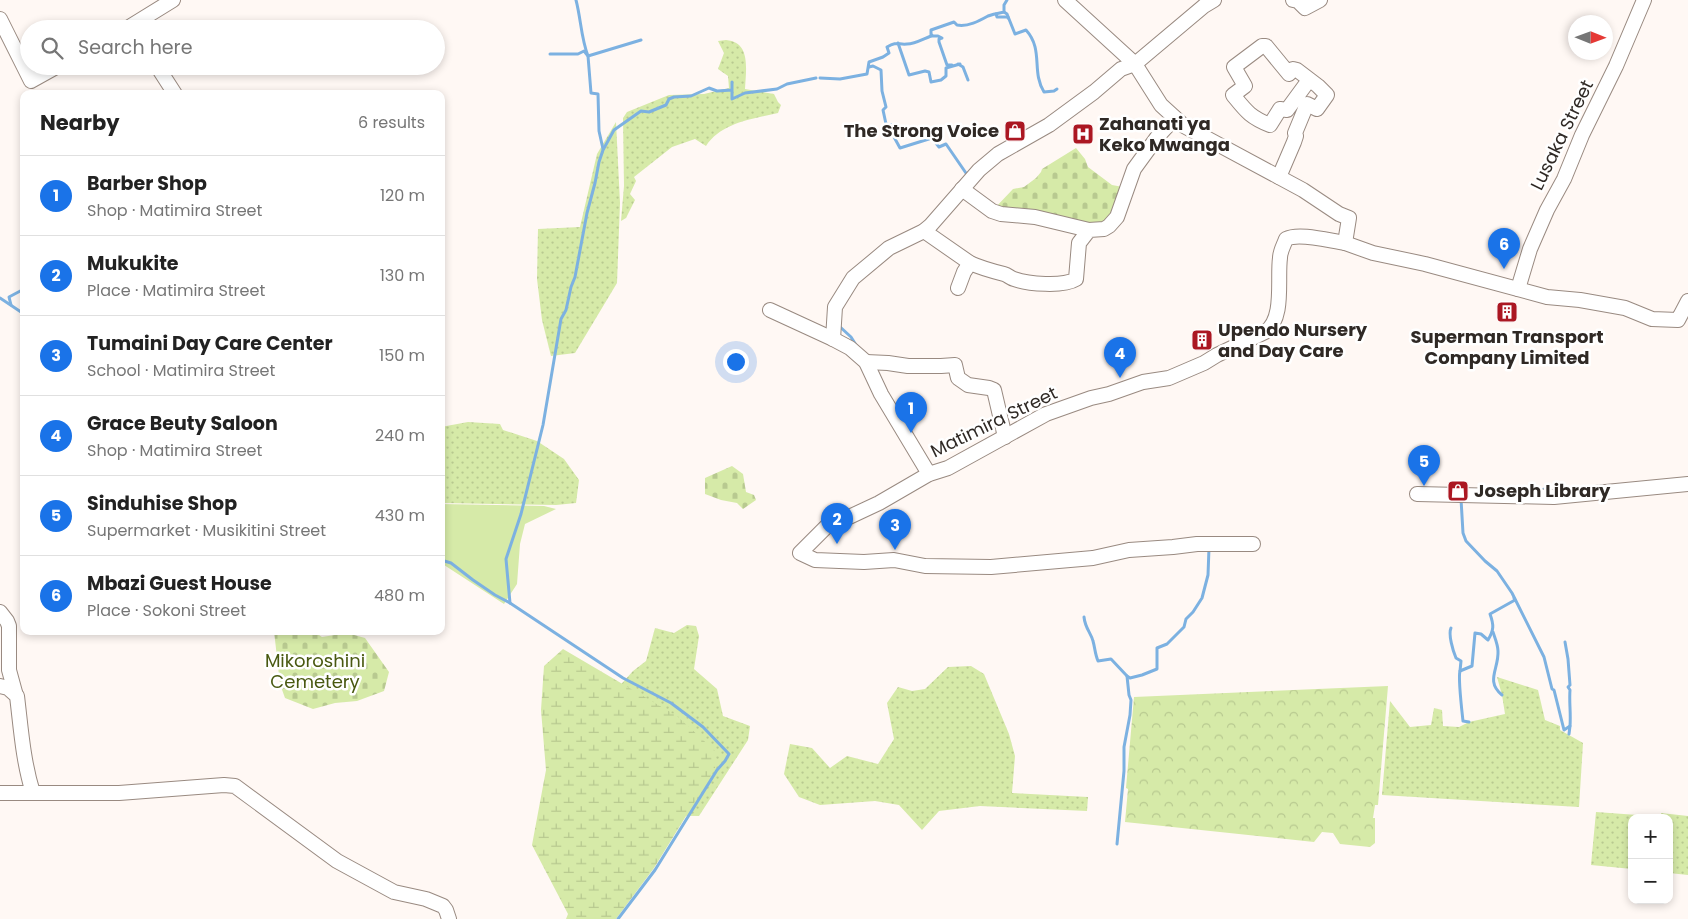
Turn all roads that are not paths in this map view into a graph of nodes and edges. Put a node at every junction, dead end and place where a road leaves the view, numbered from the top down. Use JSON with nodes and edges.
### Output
{"nodes":[{"id":1,"x":173,"y":0,"type":"edge"},
{"id":2,"x":1065,"y":0,"type":"edge"},
{"id":3,"x":1214,"y":0,"type":"edge"},
{"id":4,"x":1293,"y":0,"type":"edge"},
{"id":5,"x":1320,"y":0,"type":"edge"},
{"id":6,"x":1644,"y":0,"type":"edge"},
{"id":7,"x":0,"y":18,"type":"edge"},
{"id":8,"x":142,"y":20,"type":"edge"},
{"id":9,"x":20,"y":59,"type":"edge"},
{"id":10,"x":1135,"y":64,"type":"junction"},
{"id":11,"x":28,"y":75,"type":"edge"},
{"id":12,"x":42,"y":75,"type":"edge"},
{"id":13,"x":162,"y":75,"type":"edge"},
{"id":14,"x":1309,"y":80,"type":"junction"},
{"id":15,"x":172,"y":90,"type":"edge"},
{"id":16,"x":1173,"y":117,"type":"junction"},
{"id":17,"x":1279,"y":177,"type":"junction"},
{"id":18,"x":962,"y":189,"type":"junction"},
{"id":19,"x":1089,"y":230,"type":"junction"},
{"id":20,"x":924,"y":231,"type":"junction"},
{"id":21,"x":1346,"y":243,"type":"junction"},
{"id":22,"x":970,"y":263,"type":"junction"},
{"id":23,"x":958,"y":288,"type":"dead end"},
{"id":24,"x":1518,"y":289,"type":"junction"},
{"id":25,"x":1688,"y":301,"type":"edge"},
{"id":26,"x":770,"y":310,"type":"dead end"},
{"id":27,"x":833,"y":339,"type":"junction"},
{"id":28,"x":866,"y":362,"type":"junction"},
{"id":29,"x":1005,"y":437,"type":"junction"},
{"id":30,"x":929,"y":474,"type":"junction"},
{"id":31,"x":1688,"y":484,"type":"edge"},
{"id":32,"x":1417,"y":494,"type":"dead end"},
{"id":33,"x":1253,"y":544,"type":"dead end"},
{"id":34,"x":0,"y":612,"type":"edge"},
{"id":35,"x":0,"y":686,"type":"edge"},
{"id":36,"x":15,"y":692,"type":"junction"},
{"id":37,"x":33,"y":792,"type":"junction"},
{"id":38,"x":0,"y":793,"type":"edge"},
{"id":39,"x":449,"y":919,"type":"edge"}],
"edges":[{"from":1,"to":8,"type":"street"},
{"from":2,"to":10,"type":"street"},
{"from":3,"to":10,"type":"street"},
{"from":4,"to":5,"type":"street"},
{"from":6,"to":24,"type":"street","name":"Lusaka Street"},
{"from":7,"to":9,"type":"street"},
{"from":10,"to":16,"type":"street"},
{"from":10,"to":18,"type":"street"},
{"from":11,"to":12,"type":"street"},
{"from":13,"to":15,"type":"street"},
{"from":14,"to":14,"type":"street"},
{"from":14,"to":17,"type":"street"},
{"from":16,"to":17,"type":"street"},
{"from":16,"to":19,"type":"street"},
{"from":17,"to":21,"type":"street"},
{"from":18,"to":19,"type":"street"},
{"from":18,"to":20,"type":"street"},
{"from":19,"to":22,"type":"street"},
{"from":20,"to":22,"type":"street"},
{"from":20,"to":27,"type":"street"},
{"from":21,"to":24,"type":"street"},
{"from":21,"to":29,"type":"street","name":"Matimira Street"},
{"from":22,"to":23,"type":"street"},
{"from":24,"to":25,"type":"street"},
{"from":26,"to":27,"type":"street"},
{"from":27,"to":28,"type":"street"},
{"from":28,"to":29,"type":"street"},
{"from":28,"to":30,"type":"street"},
{"from":29,"to":30,"type":"street","name":"Matimira Street"},
{"from":30,"to":33,"type":"street","name":"Matimira Street"},
{"from":31,"to":32,"type":"street"},
{"from":34,"to":36,"type":"street"},
{"from":35,"to":36,"type":"street"},
{"from":36,"to":37,"type":"street"},
{"from":37,"to":38,"type":"street"},
{"from":37,"to":39,"type":"street"}]}
